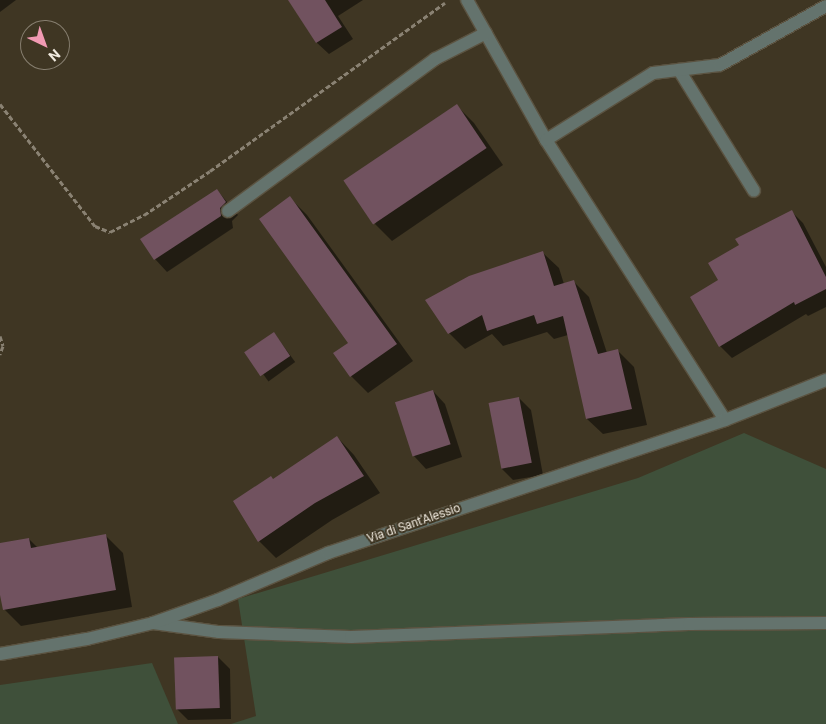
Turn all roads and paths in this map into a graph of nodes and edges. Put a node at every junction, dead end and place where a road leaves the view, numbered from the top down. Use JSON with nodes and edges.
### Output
{"nodes":[{"id":1,"x":449,"y":0,"type":"edge"},
{"id":2,"x":466,"y":0,"type":"edge"},
{"id":3,"x":826,"y":6,"type":"edge"},
{"id":4,"x":486,"y":33,"type":"junction"},
{"id":5,"x":679,"y":70,"type":"junction"},
{"id":6,"x":0,"y":104,"type":"edge"},
{"id":7,"x":546,"y":140,"type":"junction"},
{"id":8,"x":754,"y":191,"type":"dead end"},
{"id":9,"x":228,"y":211,"type":"dead end"},
{"id":10,"x":0,"y":336,"type":"edge"},
{"id":11,"x":0,"y":354,"type":"edge"},
{"id":12,"x":826,"y":380,"type":"edge"},
{"id":13,"x":725,"y":420,"type":"junction"},
{"id":14,"x":153,"y":623,"type":"junction"},
{"id":15,"x":826,"y":623,"type":"edge"},
{"id":16,"x":0,"y":654,"type":"edge"}],
"edges":[{"from":1,"to":6,"type":"path"},
{"from":2,"to":4,"type":"street"},
{"from":3,"to":5,"type":"street"},
{"from":4,"to":7,"type":"street"},
{"from":4,"to":9,"type":"street"},
{"from":5,"to":7,"type":"street"},
{"from":5,"to":8,"type":"street"},
{"from":7,"to":13,"type":"street"},
{"from":10,"to":11,"type":"path"},
{"from":12,"to":13,"type":"street","name":"Via di Sant'Alessio"},
{"from":13,"to":14,"type":"street","name":"Via di Sant'Alessio"},
{"from":14,"to":15,"type":"street"},
{"from":14,"to":16,"type":"street","name":"Via di Sant'Alessio"}]}
